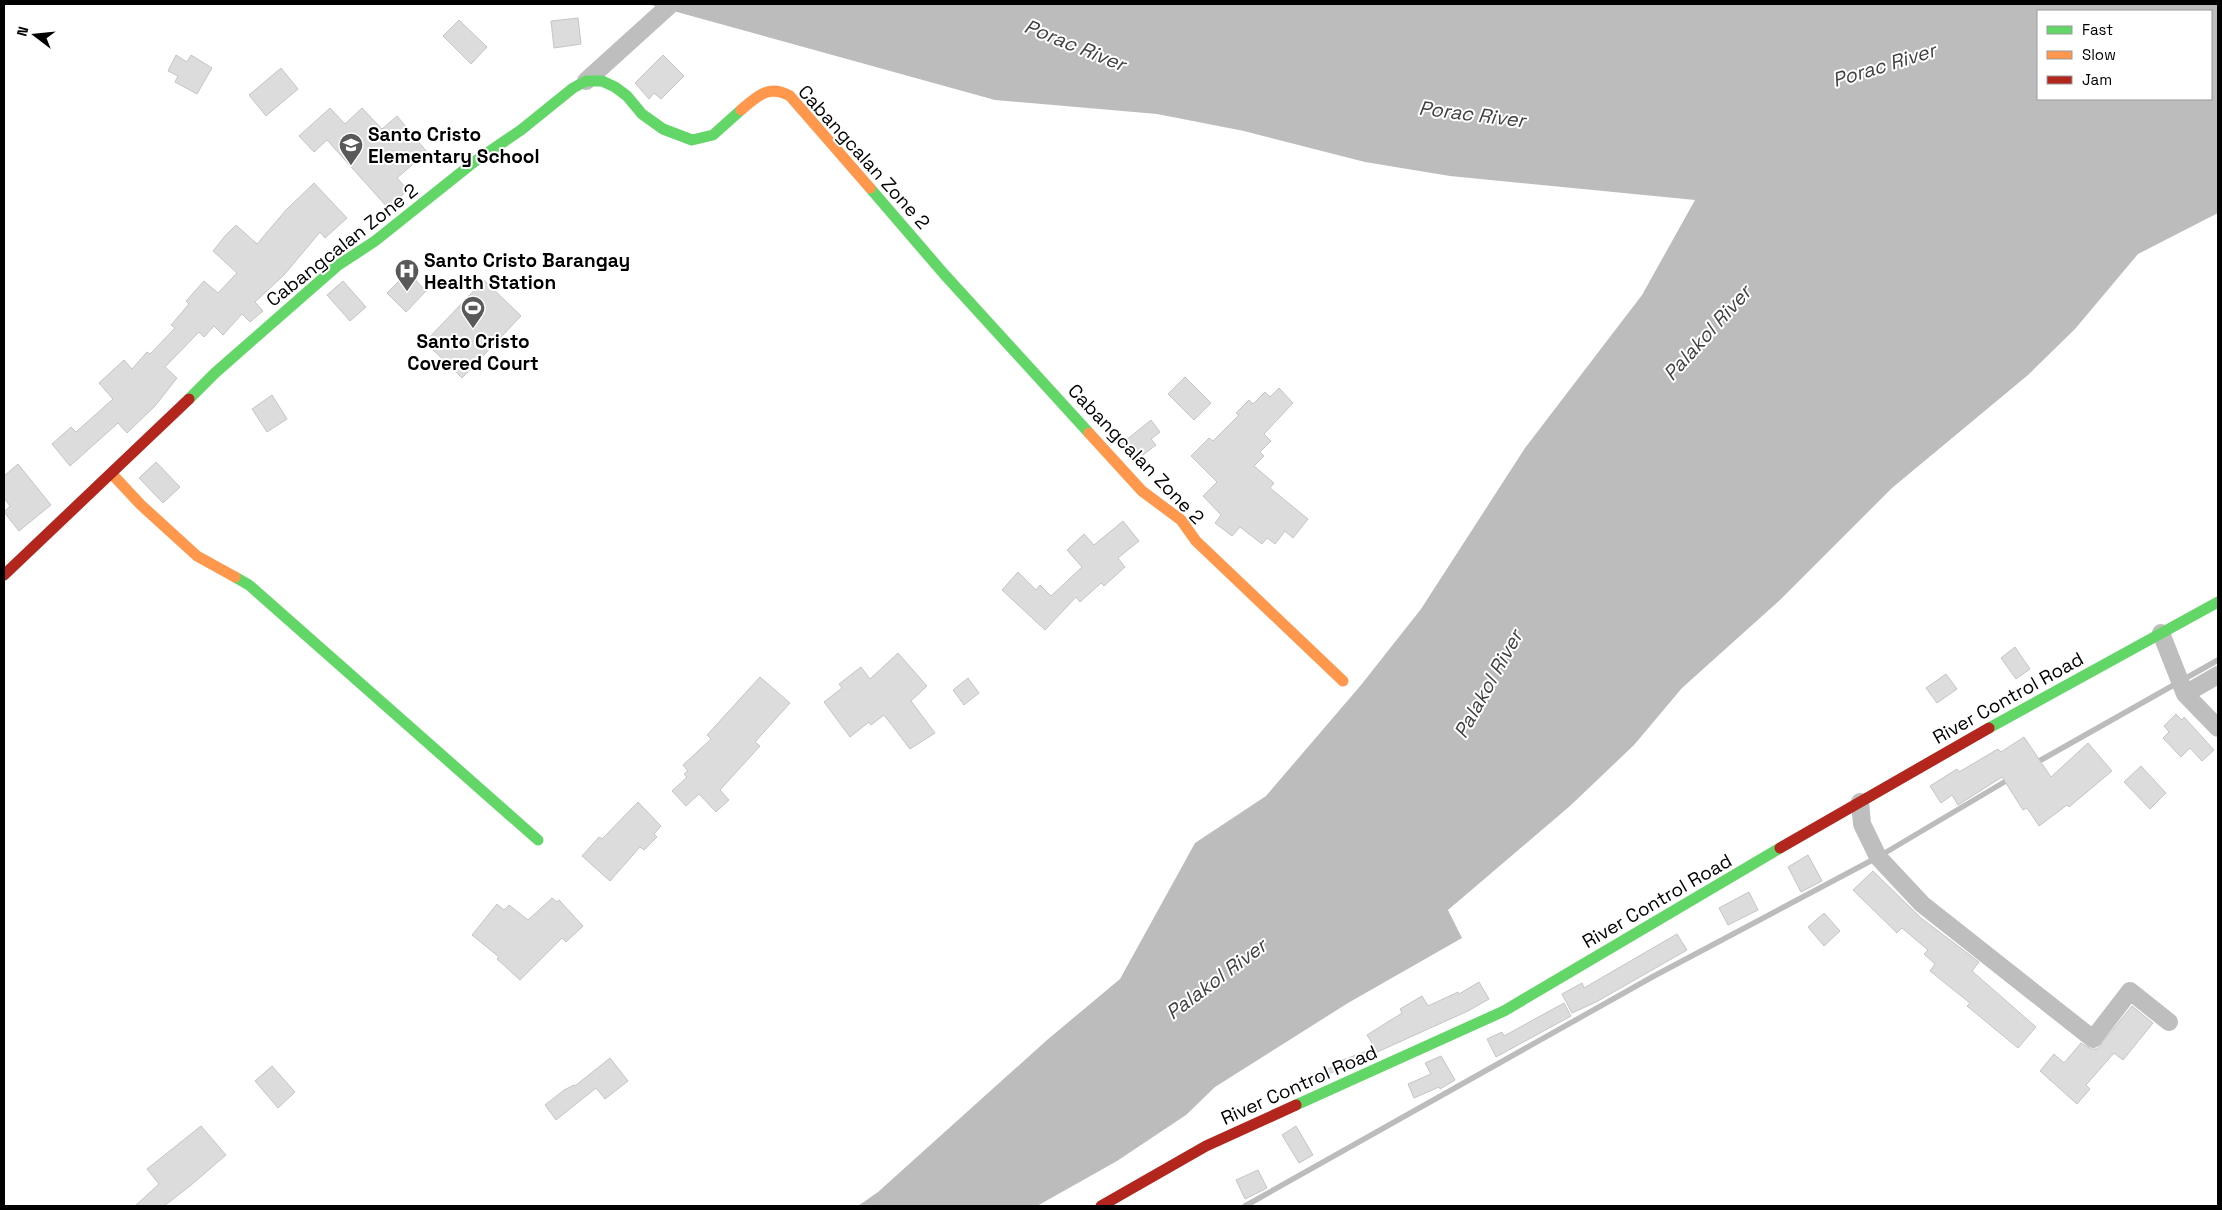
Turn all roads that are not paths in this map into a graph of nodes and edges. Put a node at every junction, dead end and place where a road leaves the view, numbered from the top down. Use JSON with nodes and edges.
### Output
{"nodes":[{"id":1,"x":671,"y":4,"type":"edge"},
{"id":2,"x":586,"y":81,"type":"junction"},
{"id":3,"x":112,"y":474,"type":"junction"},
{"id":4,"x":4,"y":575,"type":"edge"},
{"id":5,"x":2218,"y":602,"type":"edge"},
{"id":6,"x":2161,"y":633,"type":"junction"},
{"id":7,"x":2218,"y":675,"type":"edge"},
{"id":8,"x":1342,"y":681,"type":"dead end"},
{"id":9,"x":2185,"y":694,"type":"junction"},
{"id":10,"x":2218,"y":728,"type":"edge"},
{"id":11,"x":1860,"y":802,"type":"junction"},
{"id":12,"x":538,"y":840,"type":"dead end"},
{"id":13,"x":2169,"y":1022,"type":"dead end"},
{"id":14,"x":1101,"y":1206,"type":"edge"}],
"edges":[{"from":1,"to":2,"type":"street"},
{"from":2,"to":3,"type":"street","name":"Cabangcalan Zone 2"},
{"from":2,"to":8,"type":"street","name":"Cabangcalan Zone 2"},
{"from":3,"to":4,"type":"street","name":"Cabangcalan Zone 2"},
{"from":3,"to":12,"type":"street"},
{"from":5,"to":6,"type":"street","name":"River Control Road"},
{"from":6,"to":9,"type":"street"},
{"from":6,"to":11,"type":"street","name":"River Control Road"},
{"from":7,"to":9,"type":"street"},
{"from":9,"to":10,"type":"street"},
{"from":11,"to":13,"type":"street"},
{"from":11,"to":14,"type":"street","name":"River Control Road"}]}
